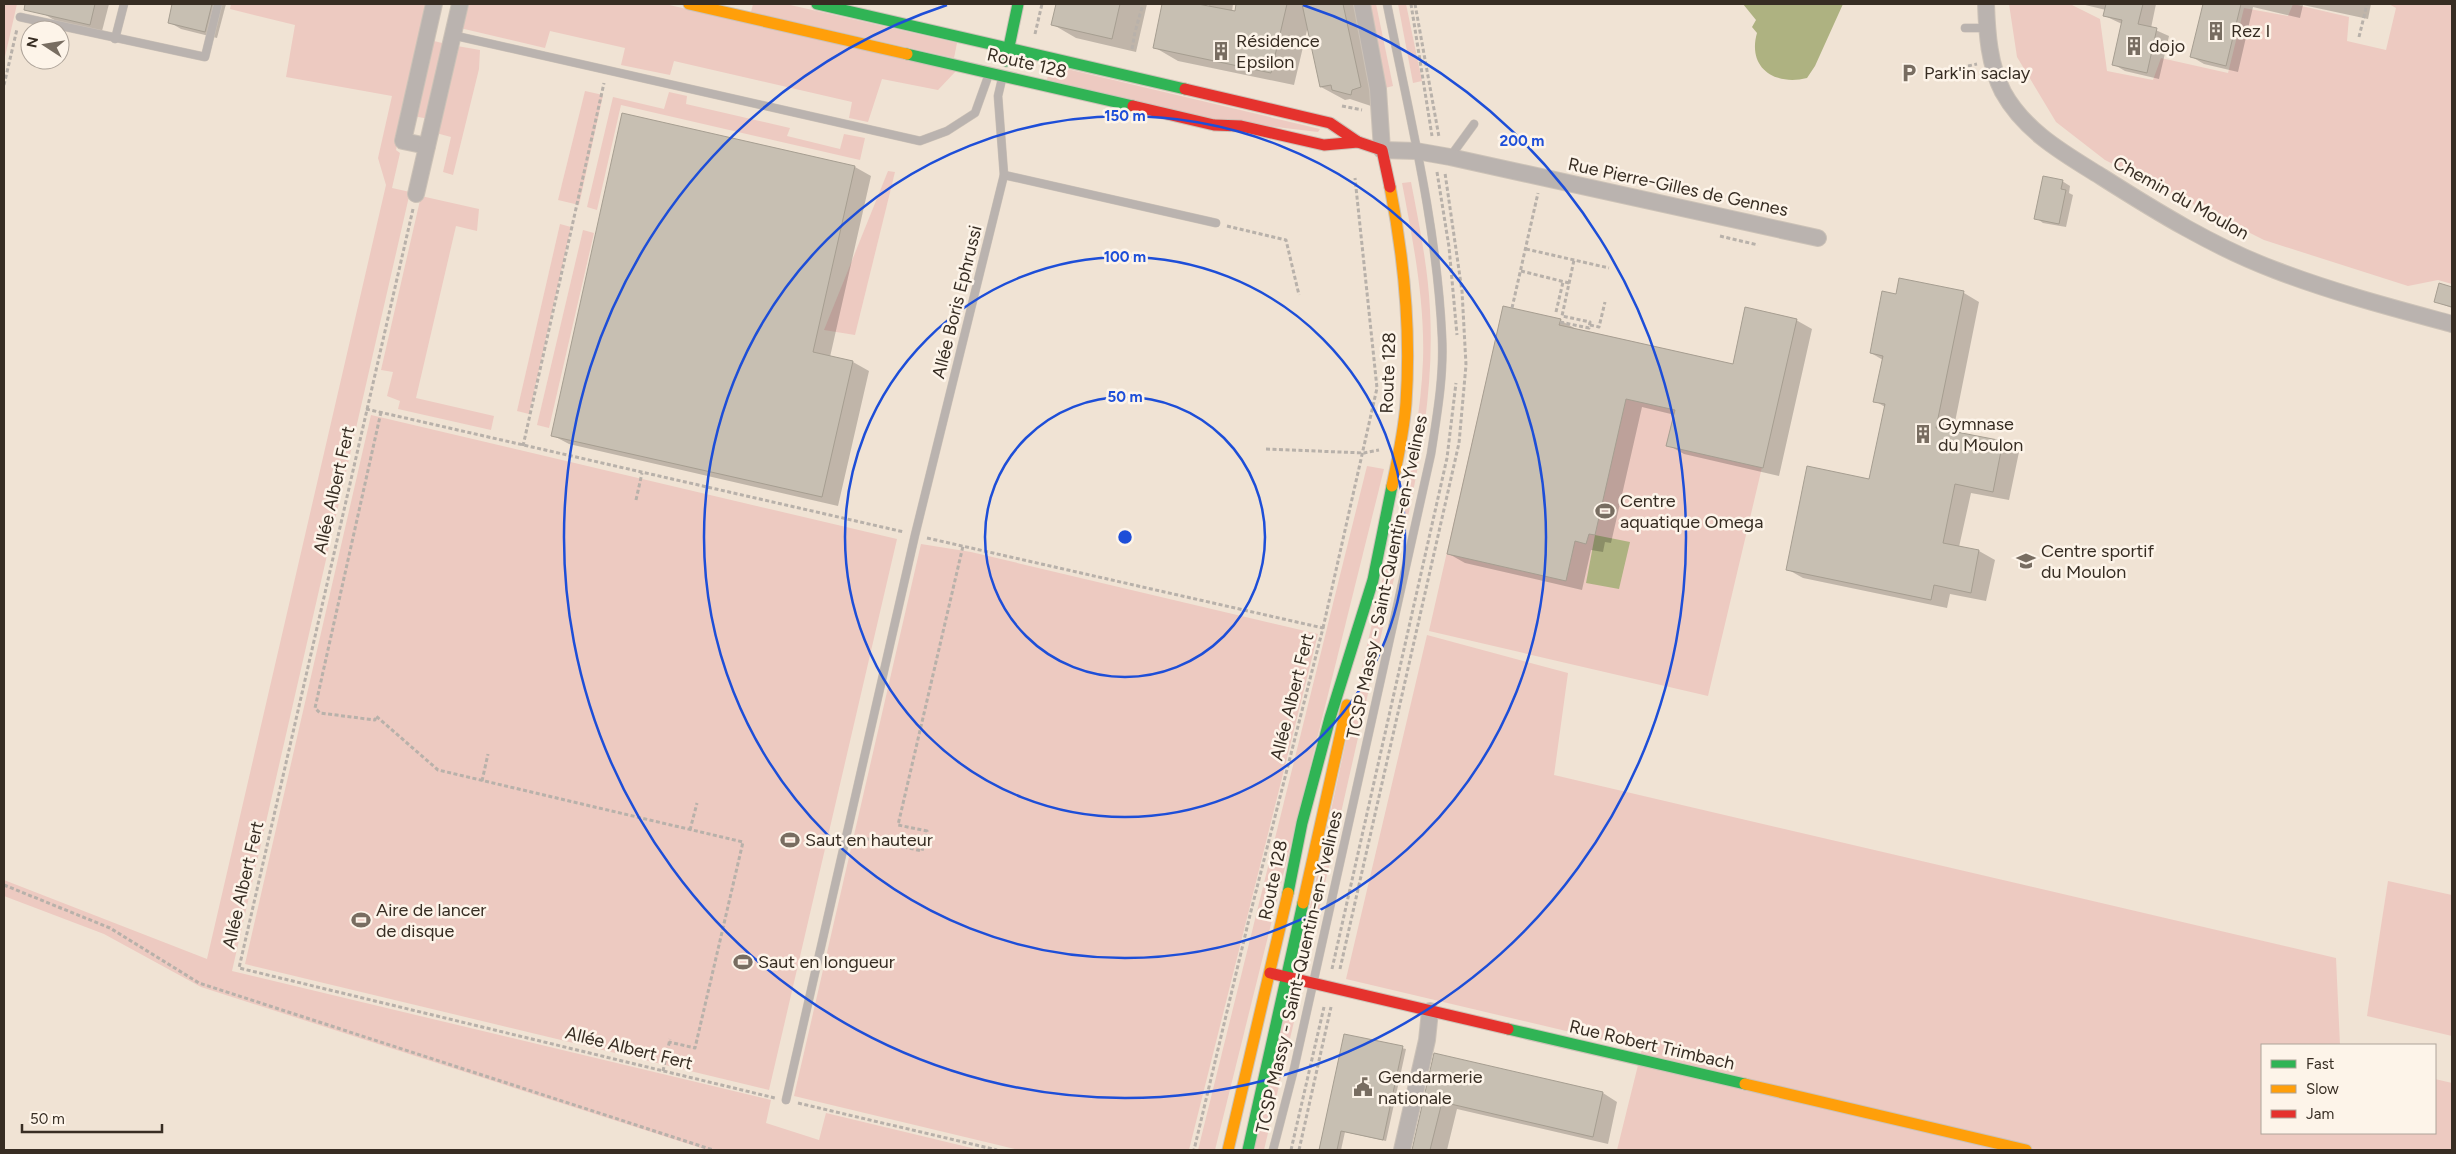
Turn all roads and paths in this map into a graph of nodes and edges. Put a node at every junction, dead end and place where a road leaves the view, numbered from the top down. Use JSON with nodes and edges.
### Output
{"nodes":[{"id":1,"x":124,"y":4,"type":"edge"},
{"id":2,"x":218,"y":4,"type":"edge"},
{"id":3,"x":434,"y":4,"type":"edge"},
{"id":4,"x":460,"y":4,"type":"edge"},
{"id":5,"x":689,"y":4,"type":"edge"},
{"id":6,"x":817,"y":4,"type":"edge"},
{"id":7,"x":1018,"y":4,"type":"edge"},
{"id":8,"x":1042,"y":4,"type":"edge"},
{"id":9,"x":1143,"y":4,"type":"edge"},
{"id":10,"x":1362,"y":4,"type":"edge"},
{"id":11,"x":1388,"y":4,"type":"edge"},
{"id":12,"x":1986,"y":4,"type":"edge"},
{"id":13,"x":2367,"y":4,"type":"edge"},
{"id":14,"x":20,"y":17,"type":"joint"},
{"id":15,"x":1965,"y":28,"type":"dead end"},
{"id":16,"x":1987,"y":28,"type":"junction"},
{"id":17,"x":429,"y":29,"type":"junction"},
{"id":18,"x":452,"y":35,"type":"junction"},
{"id":19,"x":1034,"y":37,"type":"dead end"},
{"id":20,"x":2359,"y":37,"type":"dead end"},
{"id":21,"x":115,"y":40,"type":"junction"},
{"id":22,"x":1008,"y":48,"type":"junction"},
{"id":23,"x":1132,"y":49,"type":"dead end"},
{"id":24,"x":1978,"y":64,"type":"dead end"},
{"id":25,"x":1968,"y":66,"type":"dead end"},
{"id":26,"x":606,"y":71,"type":"junction"},
{"id":27,"x":990,"y":72,"type":"junction"},
{"id":28,"x":1003,"y":75,"type":"junction"},
{"id":29,"x":4,"y":86,"type":"edge"},
{"id":30,"x":1474,"y":124,"type":"dead end"},
{"id":31,"x":1358,"y":142,"type":"junction"},
{"id":32,"x":427,"y":146,"type":"junction"},
{"id":33,"x":1382,"y":150,"type":"junction"},
{"id":34,"x":1416,"y":151,"type":"junction"},
{"id":35,"x":1450,"y":157,"type":"junction"},
{"id":36,"x":1004,"y":175,"type":"junction"},
{"id":37,"x":1542,"y":177,"type":"junction"},
{"id":38,"x":1355,"y":178,"type":"dead end"},
{"id":39,"x":416,"y":194,"type":"joint"},
{"id":40,"x":1216,"y":223,"type":"joint"},
{"id":41,"x":1818,"y":238,"type":"dead end"},
{"id":42,"x":1526,"y":249,"type":"junction"},
{"id":43,"x":1574,"y":260,"type":"junction"},
{"id":44,"x":1609,"y":268,"type":"dead end"},
{"id":45,"x":1521,"y":271,"type":"junction"},
{"id":46,"x":1563,"y":282,"type":"junction"},
{"id":47,"x":1569,"y":283,"type":"junction"},
{"id":48,"x":1300,"y":295,"type":"dead end"},
{"id":49,"x":1605,"y":302,"type":"dead end"},
{"id":50,"x":1512,"y":308,"type":"dead end"},
{"id":51,"x":1556,"y":312,"type":"dead end"},
{"id":52,"x":1560,"y":322,"type":"dead end"},
{"id":53,"x":2452,"y":324,"type":"edge"},
{"id":54,"x":1590,"y":325,"type":"junction"},
{"id":55,"x":366,"y":408,"type":"junction"},
{"id":56,"x":381,"y":412,"type":"junction"},
{"id":57,"x":523,"y":446,"type":"junction"},
{"id":58,"x":1400,"y":446,"type":"junction"},
{"id":59,"x":1266,"y":449,"type":"dead end"},
{"id":60,"x":1364,"y":453,"type":"junction"},
{"id":61,"x":642,"y":473,"type":"junction"},
{"id":62,"x":636,"y":500,"type":"dead end"},
{"id":63,"x":915,"y":535,"type":"junction"},
{"id":64,"x":963,"y":546,"type":"junction"},
{"id":65,"x":1362,"y":620,"type":"junction"},
{"id":66,"x":1323,"y":628,"type":"junction"},
{"id":67,"x":488,"y":754,"type":"dead end"},
{"id":68,"x":482,"y":780,"type":"junction"},
{"id":69,"x":697,"y":803,"type":"dead end"},
{"id":70,"x":690,"y":830,"type":"junction"},
{"id":71,"x":846,"y":834,"type":"junction"},
{"id":72,"x":4,"y":885,"type":"edge"},
{"id":73,"x":1270,"y":972,"type":"junction"},
{"id":74,"x":1288,"y":977,"type":"junction"},
{"id":75,"x":1312,"y":983,"type":"junction"},
{"id":76,"x":1430,"y":1011,"type":"junction"},
{"id":77,"x":663,"y":1071,"type":"junction"},
{"id":78,"x":786,"y":1100,"type":"junction"},
{"id":79,"x":713,"y":1150,"type":"edge"},
{"id":80,"x":997,"y":1150,"type":"edge"},
{"id":81,"x":1194,"y":1150,"type":"edge"},
{"id":82,"x":1228,"y":1150,"type":"edge"},
{"id":83,"x":1248,"y":1150,"type":"edge"},
{"id":84,"x":1273,"y":1150,"type":"edge"},
{"id":85,"x":1402,"y":1150,"type":"edge"},
{"id":86,"x":2026,"y":1150,"type":"edge"}],
"edges":[{"from":1,"to":21,"type":"lane"},
{"from":2,"to":21,"type":"lane"},
{"from":3,"to":17,"type":"street"},
{"from":4,"to":18,"type":"street"},
{"from":5,"to":27,"type":"main road","name":"Route 128"},
{"from":6,"to":22,"type":"main road","name":"Route 128"},
{"from":7,"to":22,"type":"main road"},
{"from":8,"to":19,"type":"path"},
{"from":9,"to":23,"type":"path"},
{"from":10,"to":33,"type":"street"},
{"from":11,"to":34,"type":"lane","name":"TCSP Massy - Saint-Quentin-en-Yvelines"},
{"from":12,"to":16,"type":"street","name":"Chemin du Moulon"},
{"from":13,"to":20,"type":"path"},
{"from":14,"to":21,"type":"lane"},
{"from":14,"to":29,"type":"path"},
{"from":15,"to":16,"type":"lane"},
{"from":16,"to":53,"type":"street","name":"Chemin du Moulon"},
{"from":17,"to":18,"type":"street"},
{"from":17,"to":32,"type":"street"},
{"from":18,"to":26,"type":"lane"},
{"from":18,"to":32,"type":"street"},
{"from":22,"to":28,"type":"main road"},
{"from":22,"to":31,"type":"main road","name":"Route 128"},
{"from":24,"to":25,"type":"path"},
{"from":26,"to":27,"type":"lane"},
{"from":26,"to":57,"type":"path"},
{"from":27,"to":28,"type":"main road","name":"Route 128"},
{"from":28,"to":31,"type":"main road","name":"Route 128"},
{"from":28,"to":36,"type":"lane","name":"Allée Boris Ephrussi"},
{"from":30,"to":35,"type":"lane"},
{"from":31,"to":33,"type":"main road","name":"Route 128"},
{"from":32,"to":39,"type":"street"},
{"from":33,"to":34,"type":"street","name":"Rue Pierre-Gilles de Gennes"},
{"from":33,"to":58,"type":"main road","name":"Route 128"},
{"from":34,"to":35,"type":"street","name":"Rue Pierre-Gilles de Gennes"},
{"from":34,"to":75,"type":"lane","name":"TCSP Massy - Saint-Quentin-en-Yvelines"},
{"from":35,"to":37,"type":"street","name":"Rue Pierre-Gilles de Gennes"},
{"from":36,"to":40,"type":"lane"},
{"from":36,"to":63,"type":"lane","name":"Allée Boris Ephrussi"},
{"from":37,"to":41,"type":"street","name":"Rue Pierre-Gilles de Gennes"},
{"from":37,"to":42,"type":"path"},
{"from":38,"to":60,"type":"path"},
{"from":39,"to":55,"type":"path","name":"Allée Albert Fert"},
{"from":40,"to":48,"type":"path"},
{"from":42,"to":43,"type":"path"},
{"from":42,"to":45,"type":"path"},
{"from":43,"to":44,"type":"path"},
{"from":43,"to":47,"type":"path"},
{"from":45,"to":46,"type":"path"},
{"from":45,"to":50,"type":"path"},
{"from":46,"to":47,"type":"path"},
{"from":46,"to":51,"type":"path"},
{"from":47,"to":54,"type":"path"},
{"from":49,"to":54,"type":"path"},
{"from":52,"to":54,"type":"path"},
{"from":55,"to":56,"type":"path","name":"Allée Albert Fert"},
{"from":55,"to":77,"type":"path","name":"Allée Albert Fert"},
{"from":56,"to":57,"type":"path","name":"Allée Albert Fert"},
{"from":56,"to":68,"type":"path"},
{"from":57,"to":61,"type":"path","name":"Allée Albert Fert"},
{"from":58,"to":60,"type":"path"},
{"from":58,"to":65,"type":"main road","name":"Route 128"},
{"from":59,"to":60,"type":"path"},
{"from":60,"to":66,"type":"path"},
{"from":61,"to":62,"type":"path"},
{"from":61,"to":63,"type":"path","name":"Allée Albert Fert"},
{"from":63,"to":64,"type":"path","name":"Allée Albert Fert"},
{"from":63,"to":71,"type":"lane","name":"Allée Boris Ephrussi"},
{"from":64,"to":66,"type":"path","name":"Allée Albert Fert"},
{"from":64,"to":71,"type":"path"},
{"from":65,"to":73,"type":"main road","name":"Route 128"},
{"from":65,"to":74,"type":"main road","name":"Route 128"},
{"from":66,"to":81,"type":"path","name":"Allée Albert Fert"},
{"from":67,"to":68,"type":"path"},
{"from":68,"to":70,"type":"path"},
{"from":69,"to":70,"type":"path"},
{"from":70,"to":77,"type":"path"},
{"from":71,"to":78,"type":"lane","name":"Allée Boris Ephrussi"},
{"from":72,"to":79,"type":"path"},
{"from":73,"to":74,"type":"main road","name":"Rue Robert Trimbach"},
{"from":73,"to":82,"type":"main road","name":"Route 128"},
{"from":74,"to":75,"type":"main road","name":"Rue Robert Trimbach"},
{"from":74,"to":83,"type":"main road","name":"Route 128"},
{"from":75,"to":76,"type":"main road","name":"Rue Robert Trimbach"},
{"from":75,"to":84,"type":"lane","name":"TCSP Massy - Saint-Quentin-en-Yvelines"},
{"from":76,"to":85,"type":"street"},
{"from":76,"to":86,"type":"main road","name":"Rue Robert Trimbach"},
{"from":77,"to":78,"type":"path","name":"Allée Albert Fert"},
{"from":78,"to":80,"type":"path","name":"Allée Albert Fert"}]}
